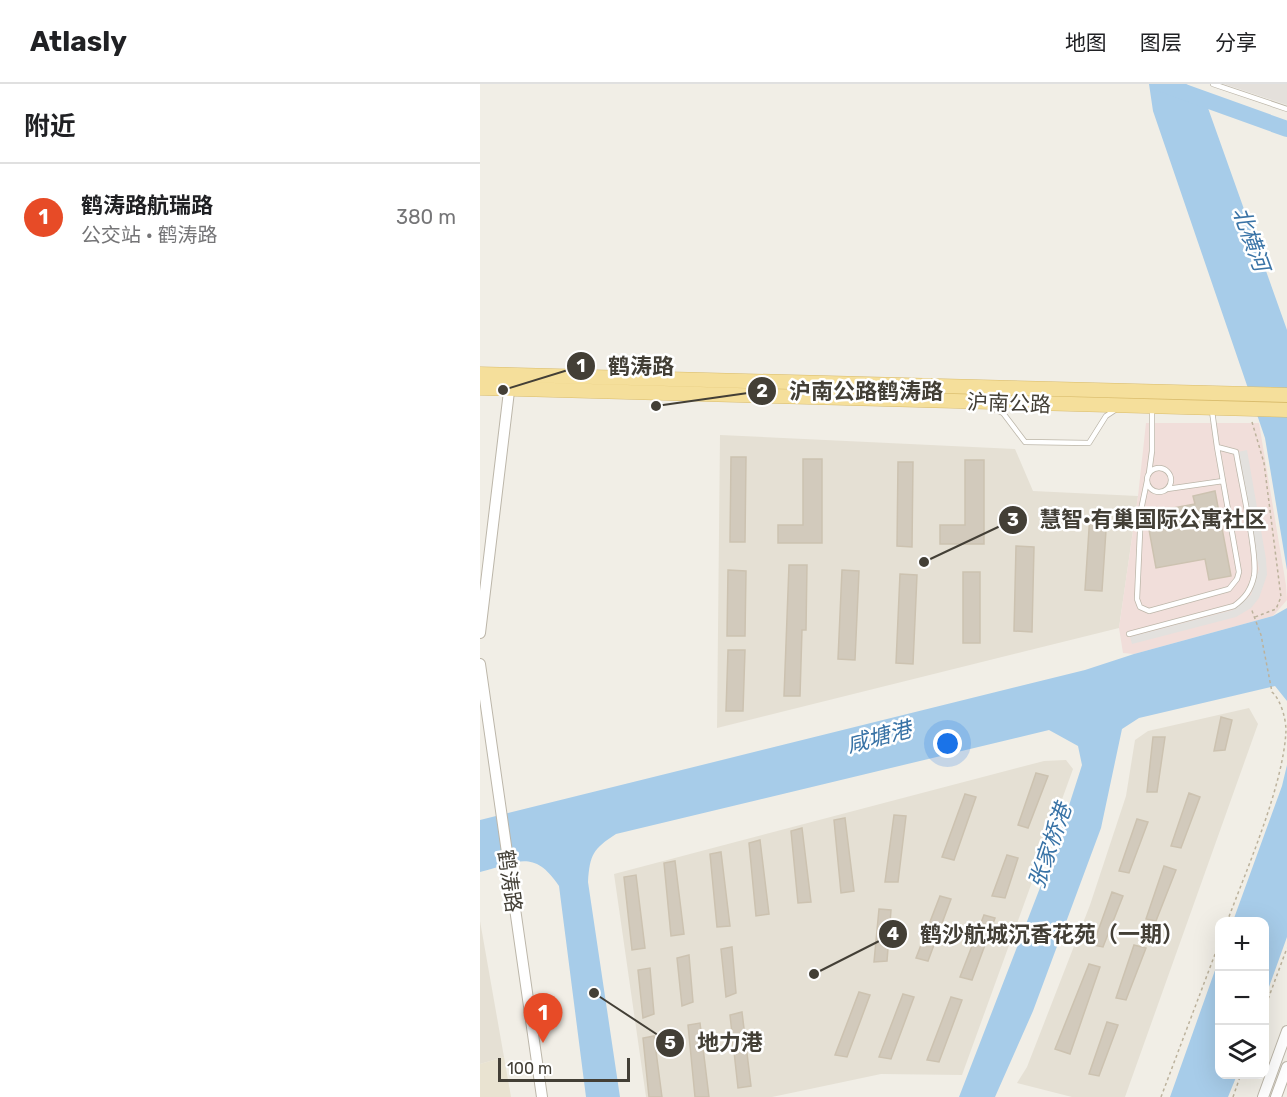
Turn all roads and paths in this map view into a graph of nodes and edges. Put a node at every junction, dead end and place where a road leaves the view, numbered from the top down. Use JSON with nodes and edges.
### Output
{"nodes":[{"id":1,"x":1213,"y":84,"type":"edge"},
{"id":2,"x":1287,"y":110,"type":"edge"},
{"id":3,"x":480,"y":374,"type":"edge"},
{"id":4,"x":511,"y":382,"type":"junction"},
{"id":5,"x":480,"y":388,"type":"edge"},
{"id":6,"x":1287,"y":395,"type":"edge"},
{"id":7,"x":976,"y":402,"type":"junction"},
{"id":8,"x":1120,"y":406,"type":"junction"},
{"id":9,"x":1152,"y":407,"type":"junction"},
{"id":10,"x":1212,"y":408,"type":"junction"},
{"id":11,"x":1249,"y":409,"type":"junction"},
{"id":12,"x":1287,"y":410,"type":"edge"},
{"id":13,"x":1217,"y":447,"type":"junction"},
{"id":14,"x":1149,"y":473,"type":"junction"},
{"id":15,"x":1147,"y":481,"type":"junction"},
{"id":16,"x":1223,"y":481,"type":"junction"},
{"id":17,"x":1167,"y":489,"type":"junction"},
{"id":18,"x":1251,"y":608,"type":"dead end"},
{"id":19,"x":1254,"y":617,"type":"junction"},
{"id":20,"x":480,"y":633,"type":"edge"},
{"id":21,"x":1129,"y":634,"type":"dead end"},
{"id":22,"x":480,"y":664,"type":"edge"},
{"id":23,"x":1228,"y":917,"type":"edge"},
{"id":24,"x":1287,"y":948,"type":"edge"},
{"id":25,"x":1215,"y":954,"type":"edge"},
{"id":26,"x":1269,"y":997,"type":"edge"},
{"id":27,"x":1287,"y":1031,"type":"edge"},
{"id":28,"x":1287,"y":1067,"type":"edge"},
{"id":29,"x":1239,"y":1079,"type":"edge"},
{"id":30,"x":542,"y":1097,"type":"edge"},
{"id":31,"x":1161,"y":1097,"type":"edge"},
{"id":32,"x":1233,"y":1097,"type":"edge"},
{"id":33,"x":1263,"y":1097,"type":"edge"},
{"id":34,"x":1276,"y":1097,"type":"edge"}],
"edges":[{"from":1,"to":2,"type":"lane"},
{"from":3,"to":4,"type":"main road","name":"沪南公路"},
{"from":4,"to":5,"type":"main road","name":"沪南公路"},
{"from":4,"to":6,"type":"main road","name":"沪南公路"},
{"from":4,"to":7,"type":"main road","name":"沪南公路"},
{"from":4,"to":20,"type":"street"},
{"from":7,"to":8,"type":"main road","name":"沪南公路"},
{"from":7,"to":8,"type":"lane"},
{"from":8,"to":9,"type":"main road","name":"沪南公路"},
{"from":9,"to":10,"type":"main road","name":"沪南公路"},
{"from":9,"to":14,"type":"lane"},
{"from":10,"to":11,"type":"main road","name":"沪南公路"},
{"from":10,"to":13,"type":"lane"},
{"from":11,"to":12,"type":"main road","name":"沪南公路"},
{"from":11,"to":19,"type":"path"},
{"from":13,"to":16,"type":"lane"},
{"from":13,"to":21,"type":"lane"},
{"from":14,"to":15,"type":"lane"},
{"from":14,"to":17,"type":"lane"},
{"from":15,"to":16,"type":"lane"},
{"from":15,"to":17,"type":"lane"},
{"from":16,"to":17,"type":"lane"},
{"from":18,"to":19,"type":"path"},
{"from":19,"to":23,"type":"path"},
{"from":22,"to":30,"type":"street","name":"鹤涛路"},
{"from":24,"to":26,"type":"path"},
{"from":25,"to":31,"type":"path"},
{"from":27,"to":33,"type":"street"},
{"from":28,"to":34,"type":"street"},
{"from":29,"to":32,"type":"path"}]}
